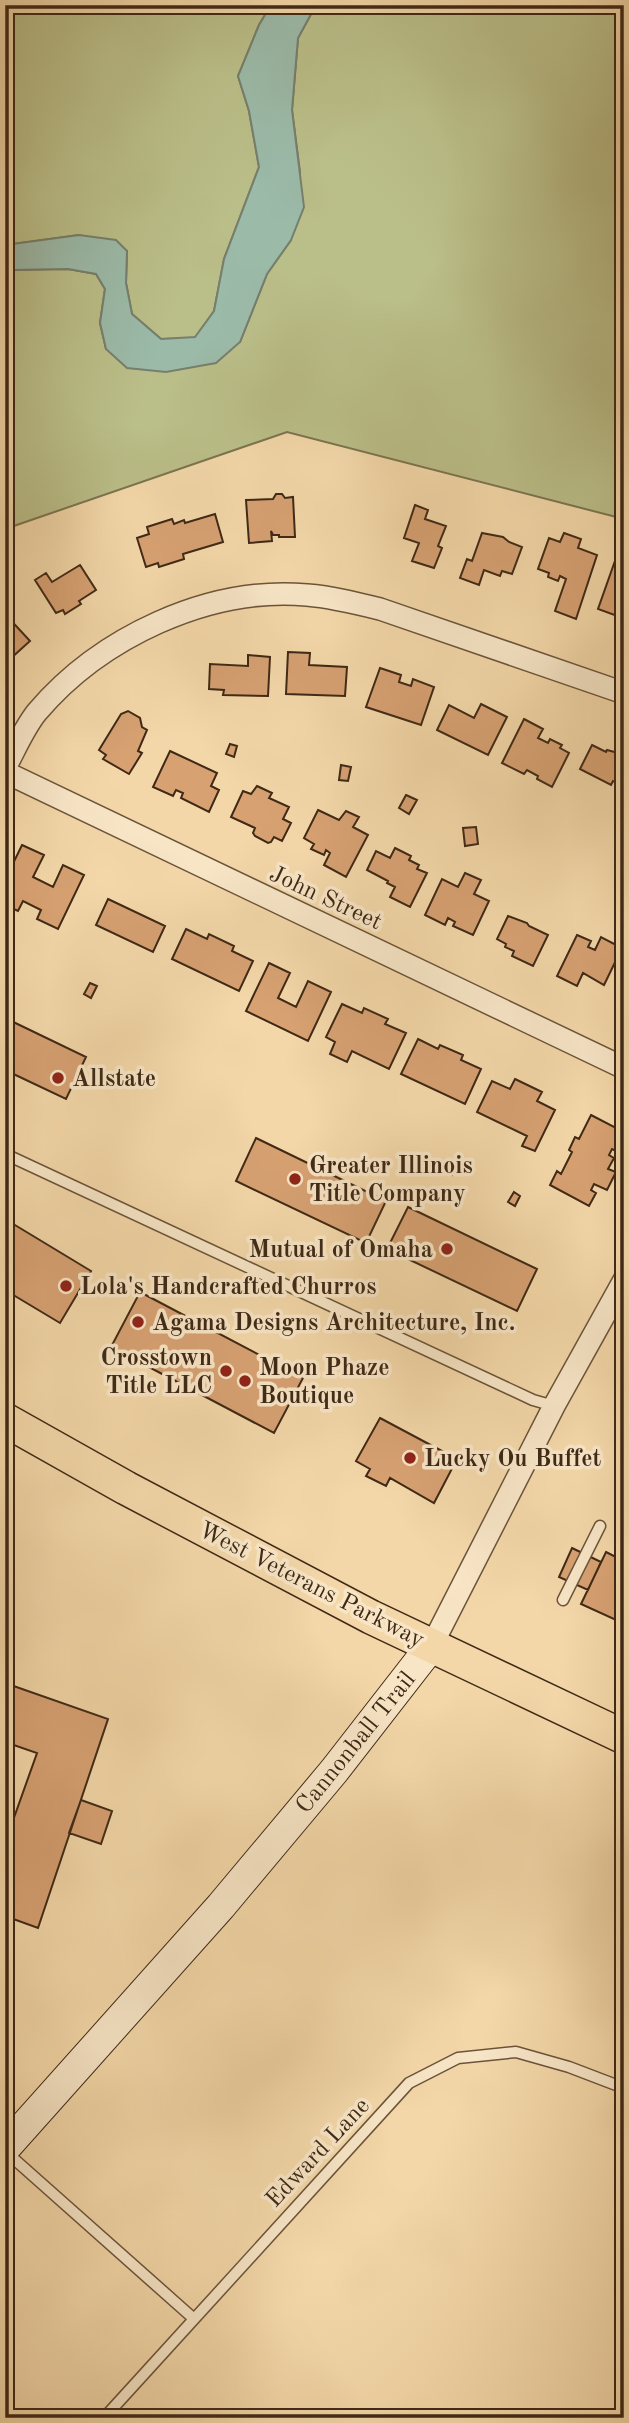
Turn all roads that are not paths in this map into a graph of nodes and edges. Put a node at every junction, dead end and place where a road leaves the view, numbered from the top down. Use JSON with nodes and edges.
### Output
{"nodes":[{"id":1,"x":624,"y":693,"type":"edge"},
{"id":2,"x":5,"y":770,"type":"edge"},
{"id":3,"x":624,"y":1068,"type":"edge"},
{"id":4,"x":5,"y":1154,"type":"edge"},
{"id":5,"x":624,"y":1280,"type":"edge"},
{"id":6,"x":554,"y":1406,"type":"junction"},
{"id":7,"x":5,"y":1420,"type":"edge"},
{"id":8,"x":600,"y":1526,"type":"dead end"},
{"id":9,"x":563,"y":1600,"type":"dead end"},
{"id":10,"x":432,"y":1645,"type":"junction"},
{"id":11,"x":624,"y":1737,"type":"edge"},
{"id":12,"x":624,"y":2088,"type":"edge"},
{"id":13,"x":5,"y":2149,"type":"edge"},
{"id":14,"x":193,"y":2318,"type":"junction"},
{"id":15,"x":104,"y":2418,"type":"edge"}],
"edges":[{"from":1,"to":2,"type":"street"},
{"from":2,"to":3,"type":"street","name":"John Street"},
{"from":4,"to":6,"type":"lane"},
{"from":5,"to":6,"type":"street","name":"Cannonball Trail"},
{"from":6,"to":10,"type":"street","name":"Cannonball Trail"},
{"from":7,"to":10,"type":"main road","name":"West Veterans Parkway"},
{"from":8,"to":9,"type":"lane"},
{"from":10,"to":11,"type":"main road","name":"West Veterans Parkway"},
{"from":10,"to":13,"type":"main road","name":"Cannonball Trail"},
{"from":12,"to":14,"type":"lane","name":"Edward Lane"},
{"from":13,"to":14,"type":"lane"},
{"from":14,"to":15,"type":"lane","name":"Edward Lane"}]}
